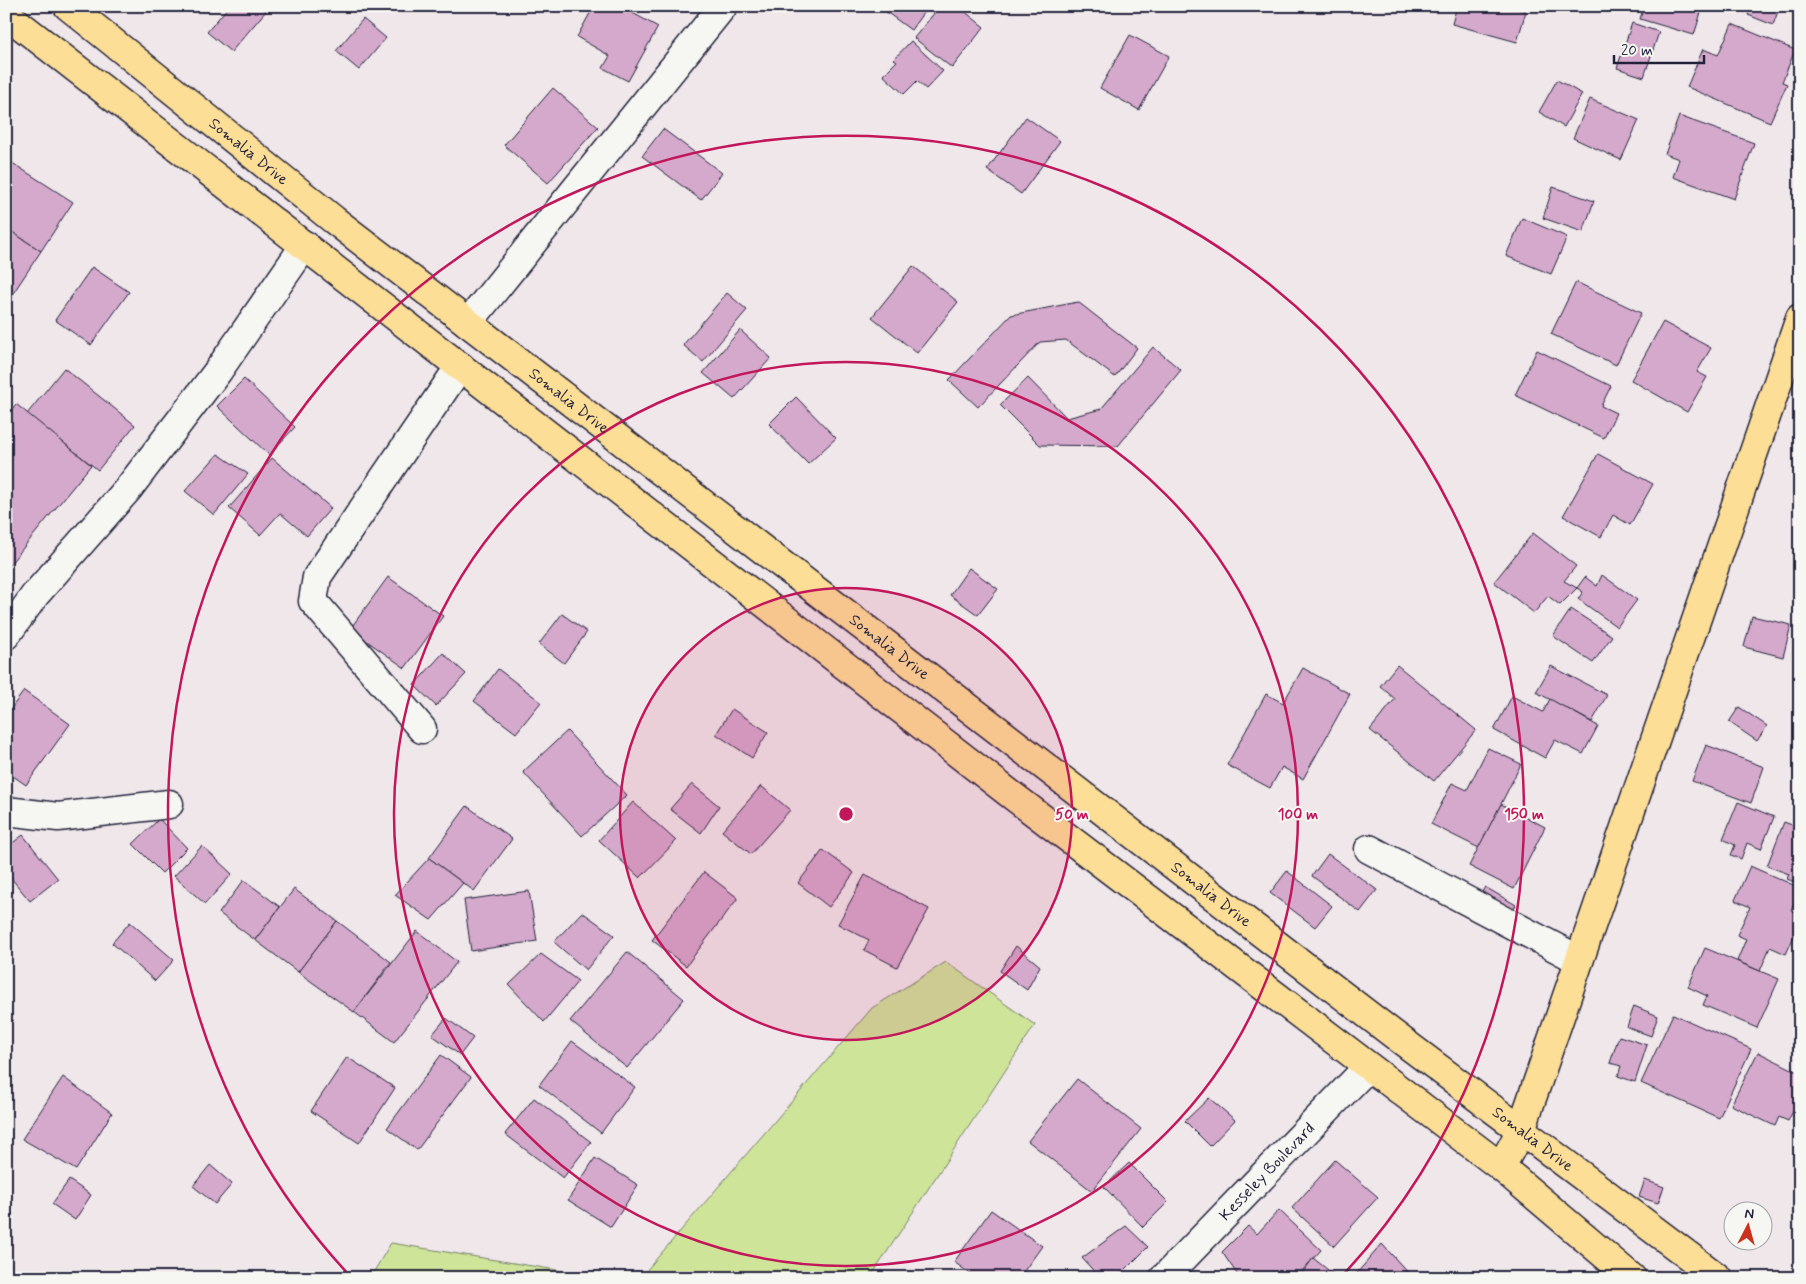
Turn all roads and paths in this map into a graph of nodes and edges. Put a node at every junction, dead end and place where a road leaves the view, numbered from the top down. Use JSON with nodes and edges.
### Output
{"nodes":[{"id":1,"x":68,"y":6,"type":"edge"},
{"id":2,"x":723,"y":6,"type":"edge"},
{"id":3,"x":6,"y":14,"type":"edge"},
{"id":4,"x":304,"y":245,"type":"junction"},
{"id":5,"x":1800,"y":318,"type":"edge"},
{"id":6,"x":468,"y":323,"type":"junction"},
{"id":7,"x":460,"y":366,"type":"junction"},
{"id":8,"x":6,"y":635,"type":"edge"},
{"id":9,"x":422,"y":729,"type":"dead end"},
{"id":10,"x":169,"y":804,"type":"dead end"},
{"id":11,"x":6,"y":811,"type":"edge"},
{"id":12,"x":1369,"y":849,"type":"dead end"},
{"id":13,"x":1579,"y":960,"type":"junction"},
{"id":14,"x":1368,"y":1067,"type":"junction"},
{"id":15,"x":1521,"y":1130,"type":"junction"},
{"id":16,"x":1501,"y":1166,"type":"junction"},
{"id":17,"x":1164,"y":1278,"type":"edge"},
{"id":18,"x":1632,"y":1278,"type":"edge"},
{"id":19,"x":1718,"y":1278,"type":"edge"}],
"edges":[{"from":1,"to":6,"type":"main road","name":"Somalia Drive"},
{"from":2,"to":6,"type":"street"},
{"from":3,"to":4,"type":"main road"},
{"from":4,"to":7,"type":"main road"},
{"from":4,"to":8,"type":"street"},
{"from":5,"to":13,"type":"main road"},
{"from":6,"to":15,"type":"main road","name":"Somalia Drive"},
{"from":7,"to":9,"type":"street"},
{"from":7,"to":14,"type":"main road"},
{"from":10,"to":11,"type":"street"},
{"from":12,"to":13,"type":"street"},
{"from":13,"to":15,"type":"main road"},
{"from":14,"to":16,"type":"main road"},
{"from":14,"to":17,"type":"street","name":"Kesseley Boulevard"},
{"from":15,"to":16,"type":"main road"},
{"from":15,"to":19,"type":"main road","name":"Somalia Drive"},
{"from":16,"to":18,"type":"main road"}]}
